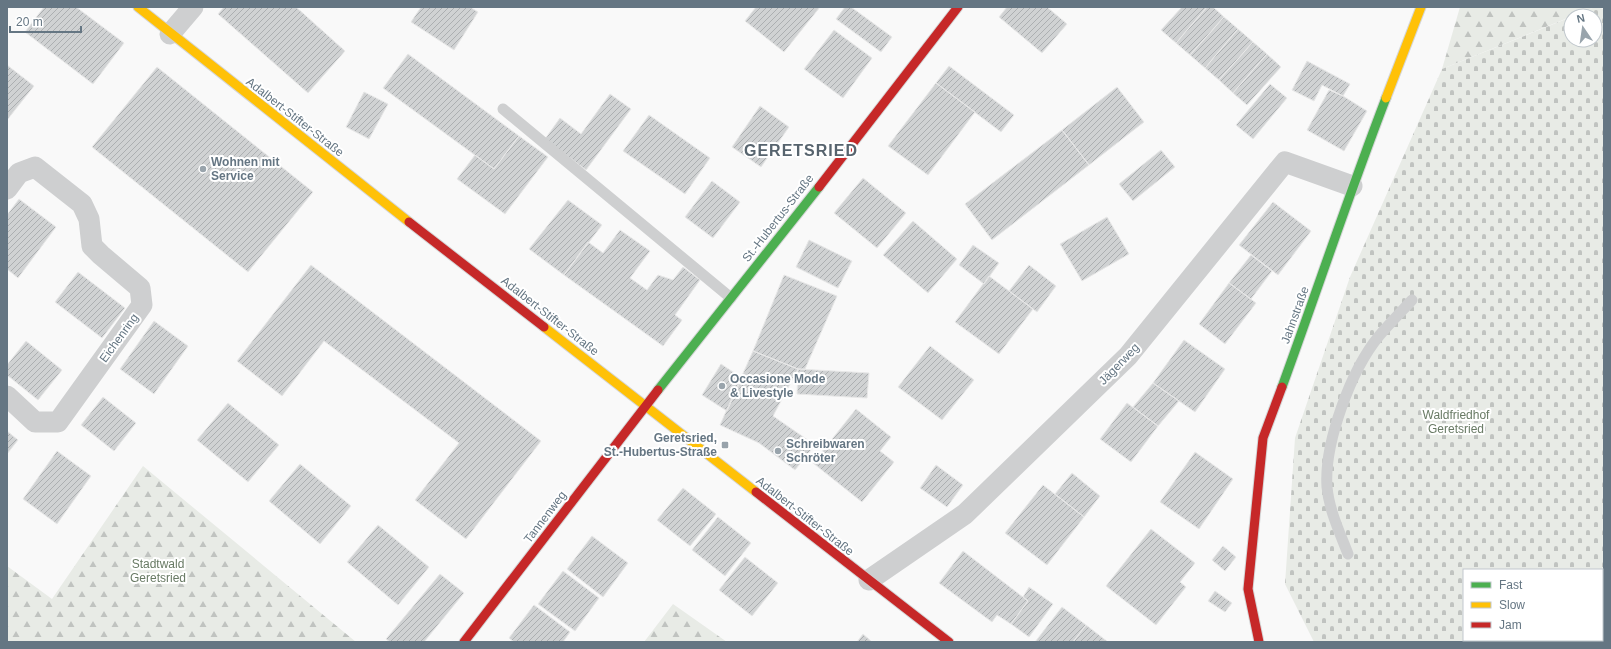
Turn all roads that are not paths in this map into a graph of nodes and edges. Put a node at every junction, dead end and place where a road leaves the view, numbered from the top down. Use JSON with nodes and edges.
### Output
{"nodes":[{"id":1,"x":138,"y":7,"type":"edge"},
{"id":2,"x":193,"y":7,"type":"edge"},
{"id":3,"x":958,"y":7,"type":"edge"},
{"id":4,"x":1421,"y":7,"type":"edge"},
{"id":5,"x":170,"y":34,"type":"junction"},
{"id":6,"x":503,"y":109,"type":"dead end"},
{"id":7,"x":1352,"y":186,"type":"junction"},
{"id":8,"x":7,"y":188,"type":"edge"},
{"id":9,"x":731,"y":298,"type":"junction"},
{"id":10,"x":1412,"y":300,"type":"dead end"},
{"id":11,"x":7,"y":396,"type":"edge"},
{"id":12,"x":645,"y":406,"type":"junction"},
{"id":13,"x":1348,"y":554,"type":"dead end"},
{"id":14,"x":869,"y":580,"type":"junction"},
{"id":15,"x":464,"y":642,"type":"edge"},
{"id":16,"x":949,"y":642,"type":"edge"},
{"id":17,"x":1259,"y":642,"type":"edge"}],
"edges":[{"from":1,"to":5,"type":"street","name":"Adalbert-Stifter-Straße"},
{"from":2,"to":5,"type":"street"},
{"from":3,"to":9,"type":"street","name":"St.-Hubertus-Straße"},
{"from":4,"to":7,"type":"street","name":"Jahnstraße"},
{"from":5,"to":12,"type":"street","name":"Adalbert-Stifter-Straße"},
{"from":6,"to":9,"type":"lane"},
{"from":7,"to":14,"type":"street","name":"Jägerweg"},
{"from":7,"to":17,"type":"street","name":"Jahnstraße"},
{"from":8,"to":11,"type":"street","name":"Eichenring"},
{"from":9,"to":12,"type":"street","name":"St.-Hubertus-Straße"},
{"from":10,"to":13,"type":"lane"},
{"from":12,"to":14,"type":"street","name":"Adalbert-Stifter-Straße"},
{"from":12,"to":15,"type":"street","name":"Tannenweg"},
{"from":14,"to":16,"type":"street","name":"Adalbert-Stifter-Straße"}]}
